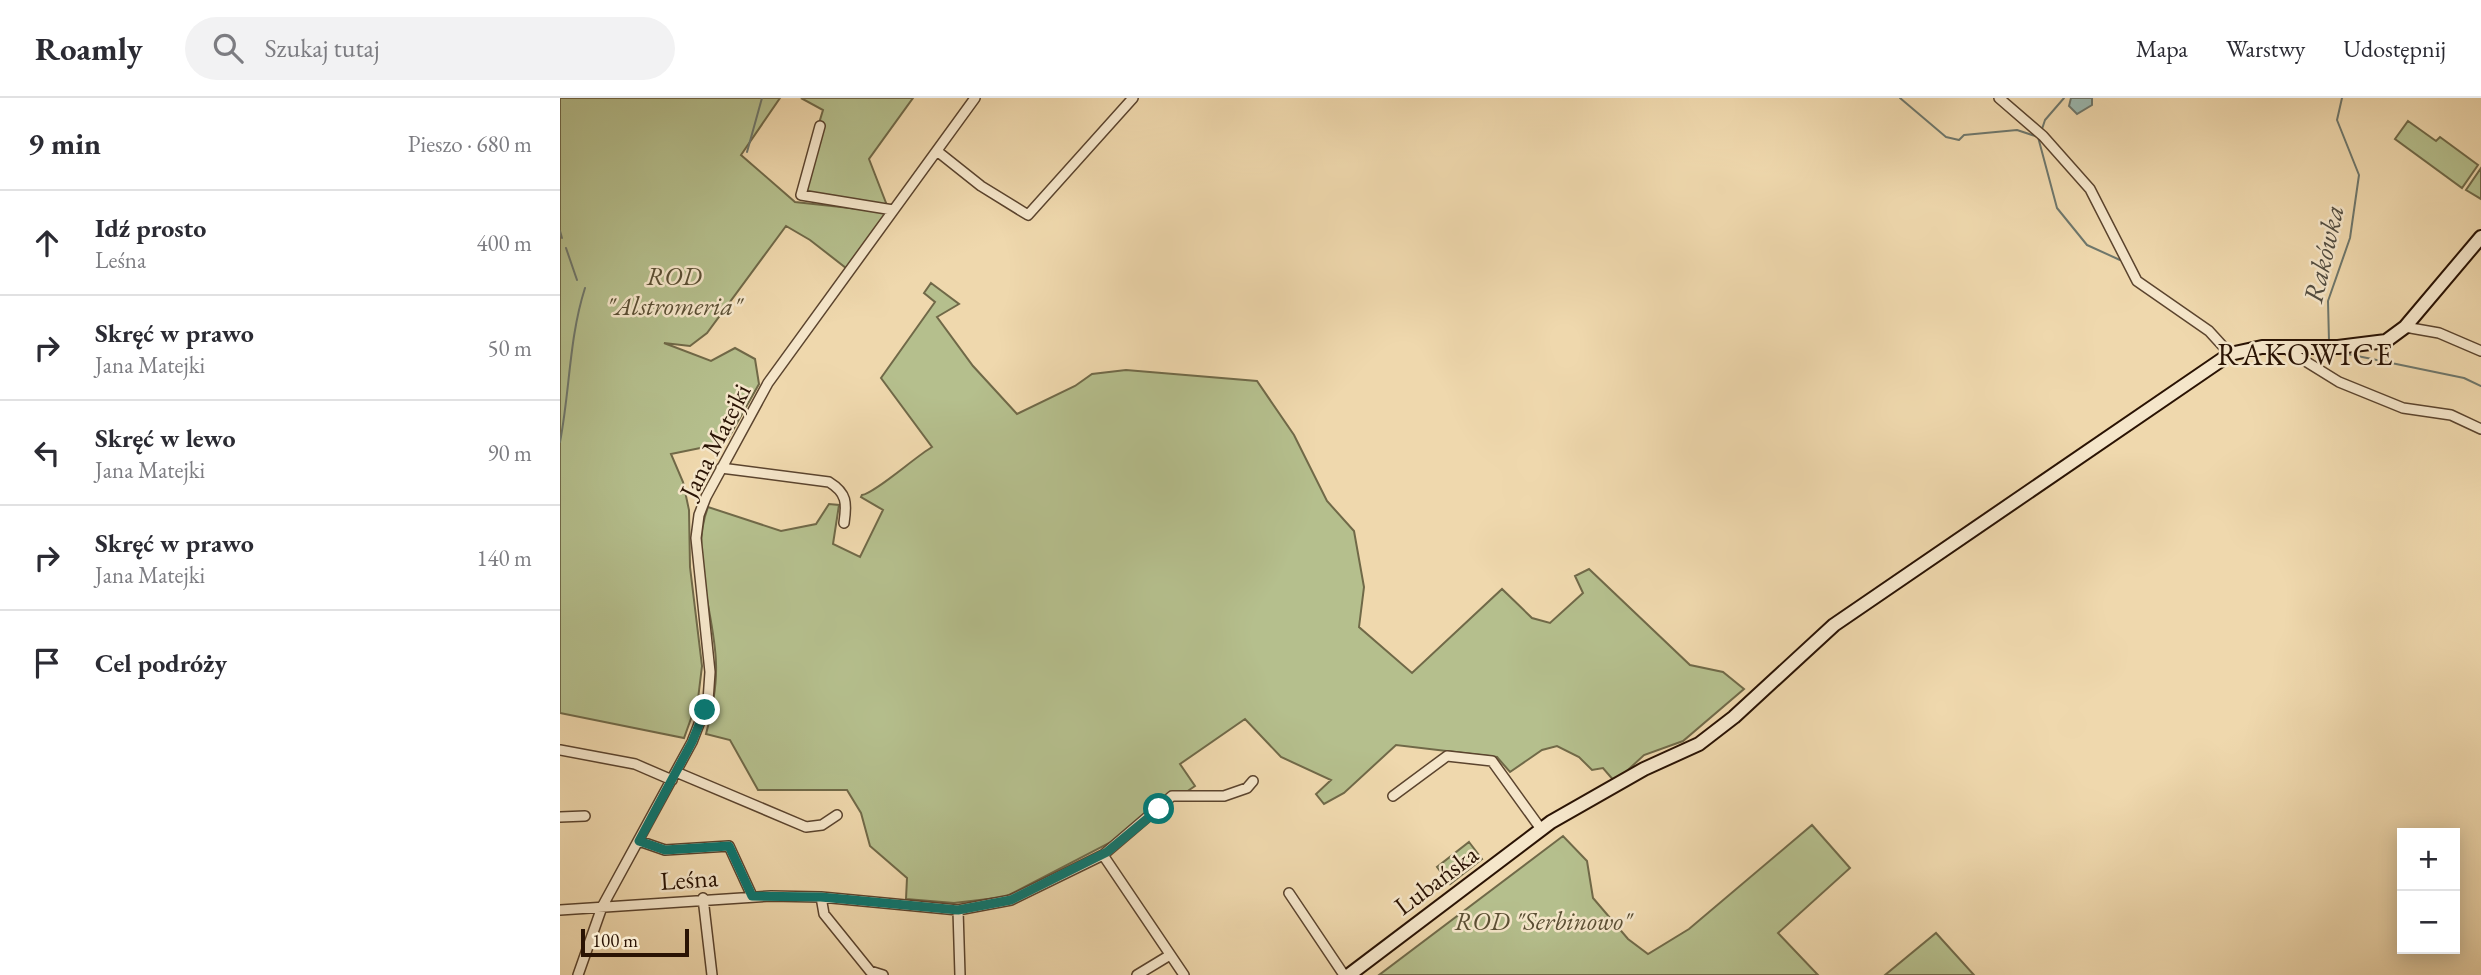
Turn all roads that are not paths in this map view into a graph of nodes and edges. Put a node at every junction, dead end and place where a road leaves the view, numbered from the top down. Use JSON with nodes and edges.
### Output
{"nodes":[{"id":1,"x":975,"y":98,"type":"edge"},
{"id":2,"x":1133,"y":98,"type":"edge"},
{"id":3,"x":1999,"y":98,"type":"edge"},
{"id":4,"x":820,"y":126,"type":"dead end"},
{"id":5,"x":937,"y":151,"type":"junction"},
{"id":6,"x":893,"y":210,"type":"junction"},
{"id":7,"x":2481,"y":237,"type":"edge"},
{"id":8,"x":2405,"y":327,"type":"junction"},
{"id":9,"x":2288,"y":346,"type":"junction"},
{"id":10,"x":2481,"y":351,"type":"edge"},
{"id":11,"x":2230,"y":354,"type":"junction"},
{"id":12,"x":2481,"y":429,"type":"edge"},
{"id":13,"x":721,"y":468,"type":"junction"},
{"id":14,"x":844,"y":523,"type":"dead end"},
{"id":15,"x":560,"y":750,"type":"edge"},
{"id":16,"x":674,"y":776,"type":"junction"},
{"id":17,"x":1253,"y":782,"type":"dead end"},
{"id":18,"x":1393,"y":796,"type":"dead end"},
{"id":19,"x":837,"y":815,"type":"dead end"},
{"id":20,"x":585,"y":816,"type":"dead end"},
{"id":21,"x":560,"y":817,"type":"edge"},
{"id":22,"x":1546,"y":826,"type":"junction"},
{"id":23,"x":639,"y":841,"type":"junction"},
{"id":24,"x":1103,"y":855,"type":"junction"},
{"id":25,"x":1289,"y":893,"type":"dead end"},
{"id":26,"x":752,"y":896,"type":"junction"},
{"id":27,"x":821,"y":897,"type":"junction"},
{"id":28,"x":704,"y":898,"type":"junction"},
{"id":29,"x":602,"y":906,"type":"junction"},
{"id":30,"x":560,"y":910,"type":"edge"},
{"id":31,"x":958,"y":910,"type":"junction"},
{"id":32,"x":1170,"y":955,"type":"junction"},
{"id":33,"x":578,"y":975,"type":"edge"},
{"id":34,"x":712,"y":975,"type":"edge"},
{"id":35,"x":883,"y":975,"type":"edge"},
{"id":36,"x":960,"y":975,"type":"edge"},
{"id":37,"x":1137,"y":975,"type":"edge"},
{"id":38,"x":1184,"y":975,"type":"edge"},
{"id":39,"x":1344,"y":975,"type":"edge"},
{"id":40,"x":1349,"y":975,"type":"edge"}],
"edges":[{"from":1,"to":5,"type":"street","name":"Jana Matejki"},
{"from":2,"to":5,"type":"street"},
{"from":3,"to":11,"type":"street"},
{"from":4,"to":6,"type":"street"},
{"from":5,"to":6,"type":"street","name":"Jana Matejki"},
{"from":6,"to":13,"type":"street","name":"Jana Matejki"},
{"from":7,"to":8,"type":"street"},
{"from":8,"to":9,"type":"street"},
{"from":8,"to":10,"type":"street"},
{"from":9,"to":11,"type":"street"},
{"from":9,"to":12,"type":"street"},
{"from":11,"to":22,"type":"street","name":"Lubańska"},
{"from":13,"to":14,"type":"street"},
{"from":13,"to":16,"type":"street","name":"Jana Matejki"},
{"from":15,"to":16,"type":"street"},
{"from":16,"to":19,"type":"street"},
{"from":16,"to":23,"type":"street","name":"Jana Matejki"},
{"from":17,"to":24,"type":"street","name":"Leśna"},
{"from":18,"to":22,"type":"street"},
{"from":20,"to":21,"type":"street"},
{"from":22,"to":40,"type":"street","name":"Lubańska"},
{"from":23,"to":26,"type":"street"},
{"from":23,"to":29,"type":"street","name":"Jana Matejki"},
{"from":24,"to":31,"type":"street","name":"Leśna"},
{"from":24,"to":32,"type":"street"},
{"from":25,"to":39,"type":"street"},
{"from":26,"to":27,"type":"street","name":"Leśna"},
{"from":26,"to":28,"type":"street","name":"Leśna"},
{"from":27,"to":31,"type":"street","name":"Leśna"},
{"from":27,"to":35,"type":"street"},
{"from":28,"to":29,"type":"street","name":"Leśna"},
{"from":28,"to":34,"type":"street"},
{"from":29,"to":30,"type":"street","name":"Leśna"},
{"from":29,"to":33,"type":"street","name":"Jana Matejki"},
{"from":31,"to":36,"type":"street"},
{"from":32,"to":37,"type":"street"},
{"from":32,"to":38,"type":"street"}]}
